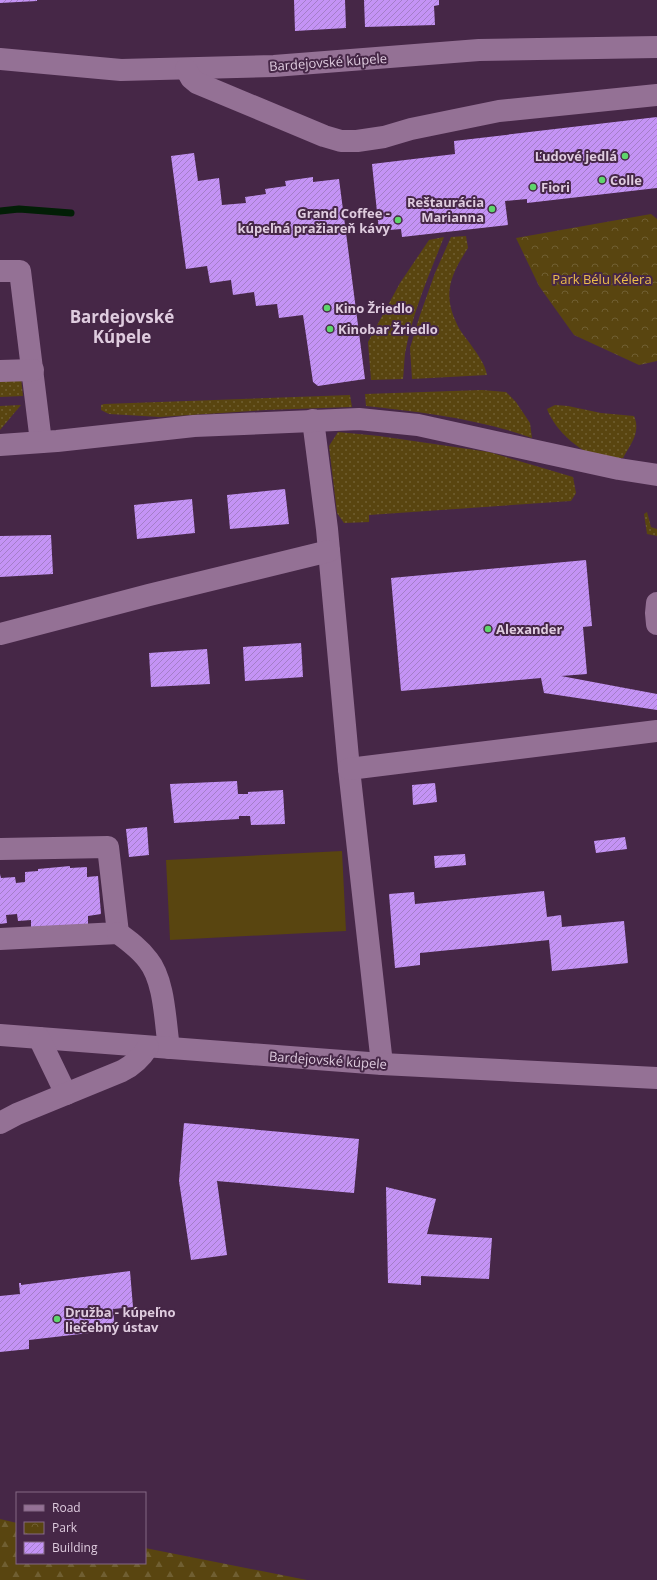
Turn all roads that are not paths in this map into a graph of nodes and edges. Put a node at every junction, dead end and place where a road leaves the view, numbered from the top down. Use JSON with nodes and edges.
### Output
{"nodes":[{"id":1,"x":657,"y":47,"type":"edge"},
{"id":2,"x":0,"y":59,"type":"edge"},
{"id":3,"x":186,"y":69,"type":"junction"},
{"id":4,"x":657,"y":95,"type":"edge"},
{"id":5,"x":0,"y":271,"type":"edge"},
{"id":6,"x":33,"y":370,"type":"junction"},
{"id":7,"x":0,"y":371,"type":"edge"},
{"id":8,"x":313,"y":420,"type":"junction"},
{"id":9,"x":41,"y":442,"type":"junction"},
{"id":10,"x":0,"y":445,"type":"edge"},
{"id":11,"x":657,"y":476,"type":"edge"},
{"id":12,"x":329,"y":551,"type":"junction"},
{"id":13,"x":657,"y":603,"type":"edge"},
{"id":14,"x":657,"y":624,"type":"edge"},
{"id":15,"x":0,"y":634,"type":"edge"},
{"id":16,"x":657,"y":731,"type":"edge"},
{"id":17,"x":349,"y":769,"type":"junction"},
{"id":18,"x":0,"y":849,"type":"edge"},
{"id":19,"x":118,"y":933,"type":"junction"},
{"id":20,"x":0,"y":939,"type":"edge"},
{"id":21,"x":0,"y":1035,"type":"edge"},
{"id":22,"x":39,"y":1038,"type":"junction"},
{"id":23,"x":158,"y":1048,"type":"junction"},
{"id":24,"x":382,"y":1064,"type":"junction"},
{"id":25,"x":657,"y":1078,"type":"edge"},
{"id":26,"x":66,"y":1094,"type":"junction"},
{"id":27,"x":0,"y":1123,"type":"edge"}],
"edges":[{"from":1,"to":3,"type":"street","name":"Bardejovské kúpele"},
{"from":2,"to":3,"type":"street","name":"Bardejovské kúpele"},
{"from":3,"to":4,"type":"street"},
{"from":5,"to":6,"type":"street"},
{"from":6,"to":7,"type":"street"},
{"from":6,"to":9,"type":"street"},
{"from":8,"to":9,"type":"street"},
{"from":8,"to":11,"type":"street"},
{"from":8,"to":12,"type":"street"},
{"from":9,"to":10,"type":"street"},
{"from":12,"to":15,"type":"street"},
{"from":12,"to":17,"type":"street"},
{"from":13,"to":14,"type":"street"},
{"from":16,"to":17,"type":"street"},
{"from":17,"to":24,"type":"street"},
{"from":18,"to":19,"type":"street"},
{"from":19,"to":20,"type":"street"},
{"from":19,"to":23,"type":"street"},
{"from":21,"to":22,"type":"street","name":"Bardejovské kúpele"},
{"from":22,"to":23,"type":"street","name":"Bardejovské kúpele"},
{"from":22,"to":26,"type":"street"},
{"from":23,"to":24,"type":"street","name":"Bardejovské kúpele"},
{"from":23,"to":26,"type":"street"},
{"from":24,"to":25,"type":"street","name":"Bardejovské kúpele"},
{"from":26,"to":27,"type":"street"}]}
